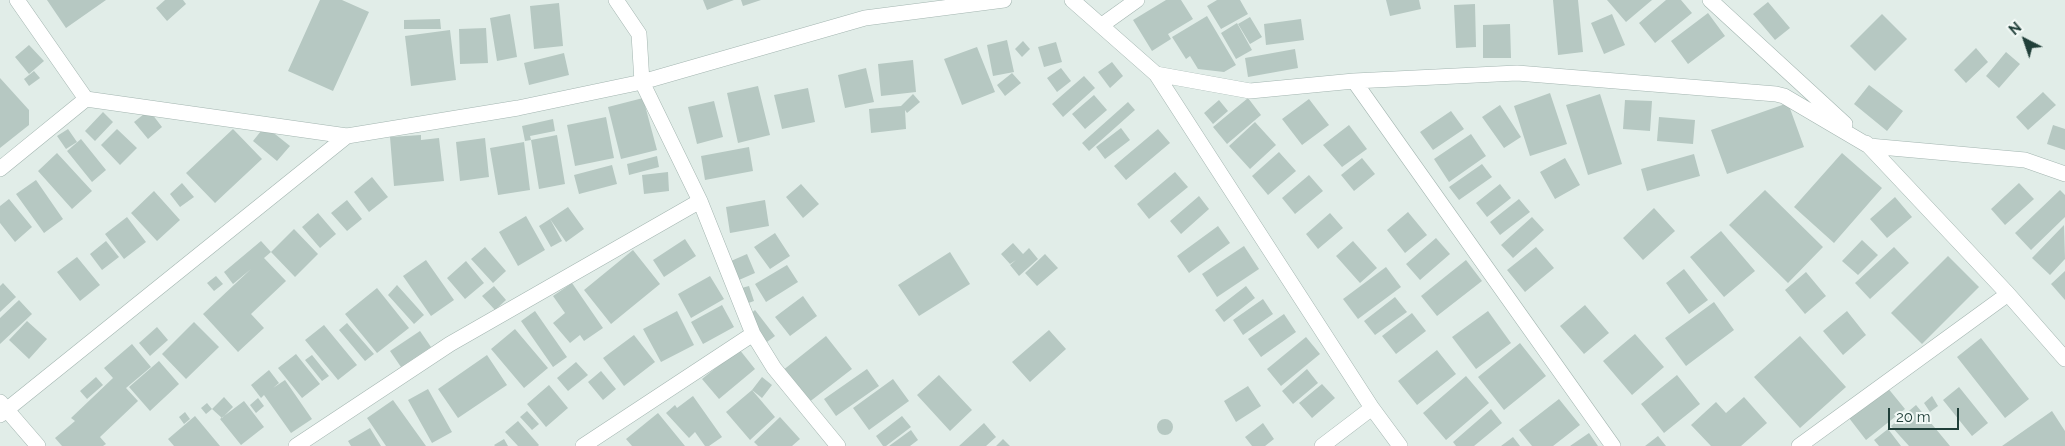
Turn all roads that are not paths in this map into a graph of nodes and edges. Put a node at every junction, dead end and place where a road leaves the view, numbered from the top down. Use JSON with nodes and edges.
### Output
{"nodes":[{"id":1,"x":17,"y":0,"type":"edge"},
{"id":2,"x":616,"y":0,"type":"edge"},
{"id":3,"x":1003,"y":0,"type":"edge"},
{"id":4,"x":1072,"y":0,"type":"edge"},
{"id":5,"x":1137,"y":0,"type":"edge"},
{"id":6,"x":1710,"y":0,"type":"edge"},
{"id":7,"x":1102,"y":25,"type":"junction"},
{"id":8,"x":1156,"y":74,"type":"junction"},
{"id":9,"x":1354,"y":81,"type":"junction"},
{"id":10,"x":642,"y":82,"type":"junction"},
{"id":11,"x":86,"y":98,"type":"junction"},
{"id":12,"x":346,"y":136,"type":"junction"},
{"id":13,"x":1869,"y":146,"type":"junction"},
{"id":14,"x":0,"y":169,"type":"edge"},
{"id":15,"x":2065,"y":174,"type":"edge"},
{"id":16,"x":700,"y":201,"type":"junction"},
{"id":17,"x":2008,"y":294,"type":"junction"},
{"id":18,"x":753,"y":334,"type":"junction"},
{"id":19,"x":2065,"y":359,"type":"edge"},
{"id":20,"x":1372,"y":408,"type":"junction"},
{"id":21,"x":2,"y":409,"type":"edge"},
{"id":22,"x":38,"y":446,"type":"edge"},
{"id":23,"x":296,"y":446,"type":"edge"},
{"id":24,"x":583,"y":446,"type":"edge"},
{"id":25,"x":838,"y":446,"type":"edge"},
{"id":26,"x":1322,"y":446,"type":"edge"},
{"id":27,"x":1400,"y":446,"type":"edge"},
{"id":28,"x":1613,"y":446,"type":"edge"},
{"id":29,"x":1799,"y":446,"type":"edge"}],
"edges":[{"from":1,"to":11,"type":"street"},
{"from":2,"to":10,"type":"street"},
{"from":3,"to":10,"type":"street"},
{"from":4,"to":7,"type":"street"},
{"from":5,"to":7,"type":"street"},
{"from":6,"to":13,"type":"street"},
{"from":7,"to":8,"type":"street"},
{"from":8,"to":9,"type":"street"},
{"from":8,"to":20,"type":"street"},
{"from":9,"to":13,"type":"street"},
{"from":9,"to":28,"type":"street"},
{"from":10,"to":12,"type":"street"},
{"from":10,"to":16,"type":"street"},
{"from":11,"to":12,"type":"street"},
{"from":11,"to":14,"type":"street"},
{"from":12,"to":21,"type":"street"},
{"from":13,"to":15,"type":"street"},
{"from":13,"to":17,"type":"street"},
{"from":16,"to":18,"type":"street"},
{"from":16,"to":23,"type":"street"},
{"from":17,"to":19,"type":"street"},
{"from":17,"to":29,"type":"street"},
{"from":18,"to":24,"type":"street"},
{"from":18,"to":25,"type":"street"},
{"from":20,"to":26,"type":"street"},
{"from":20,"to":27,"type":"street"},
{"from":21,"to":22,"type":"street"}]}
